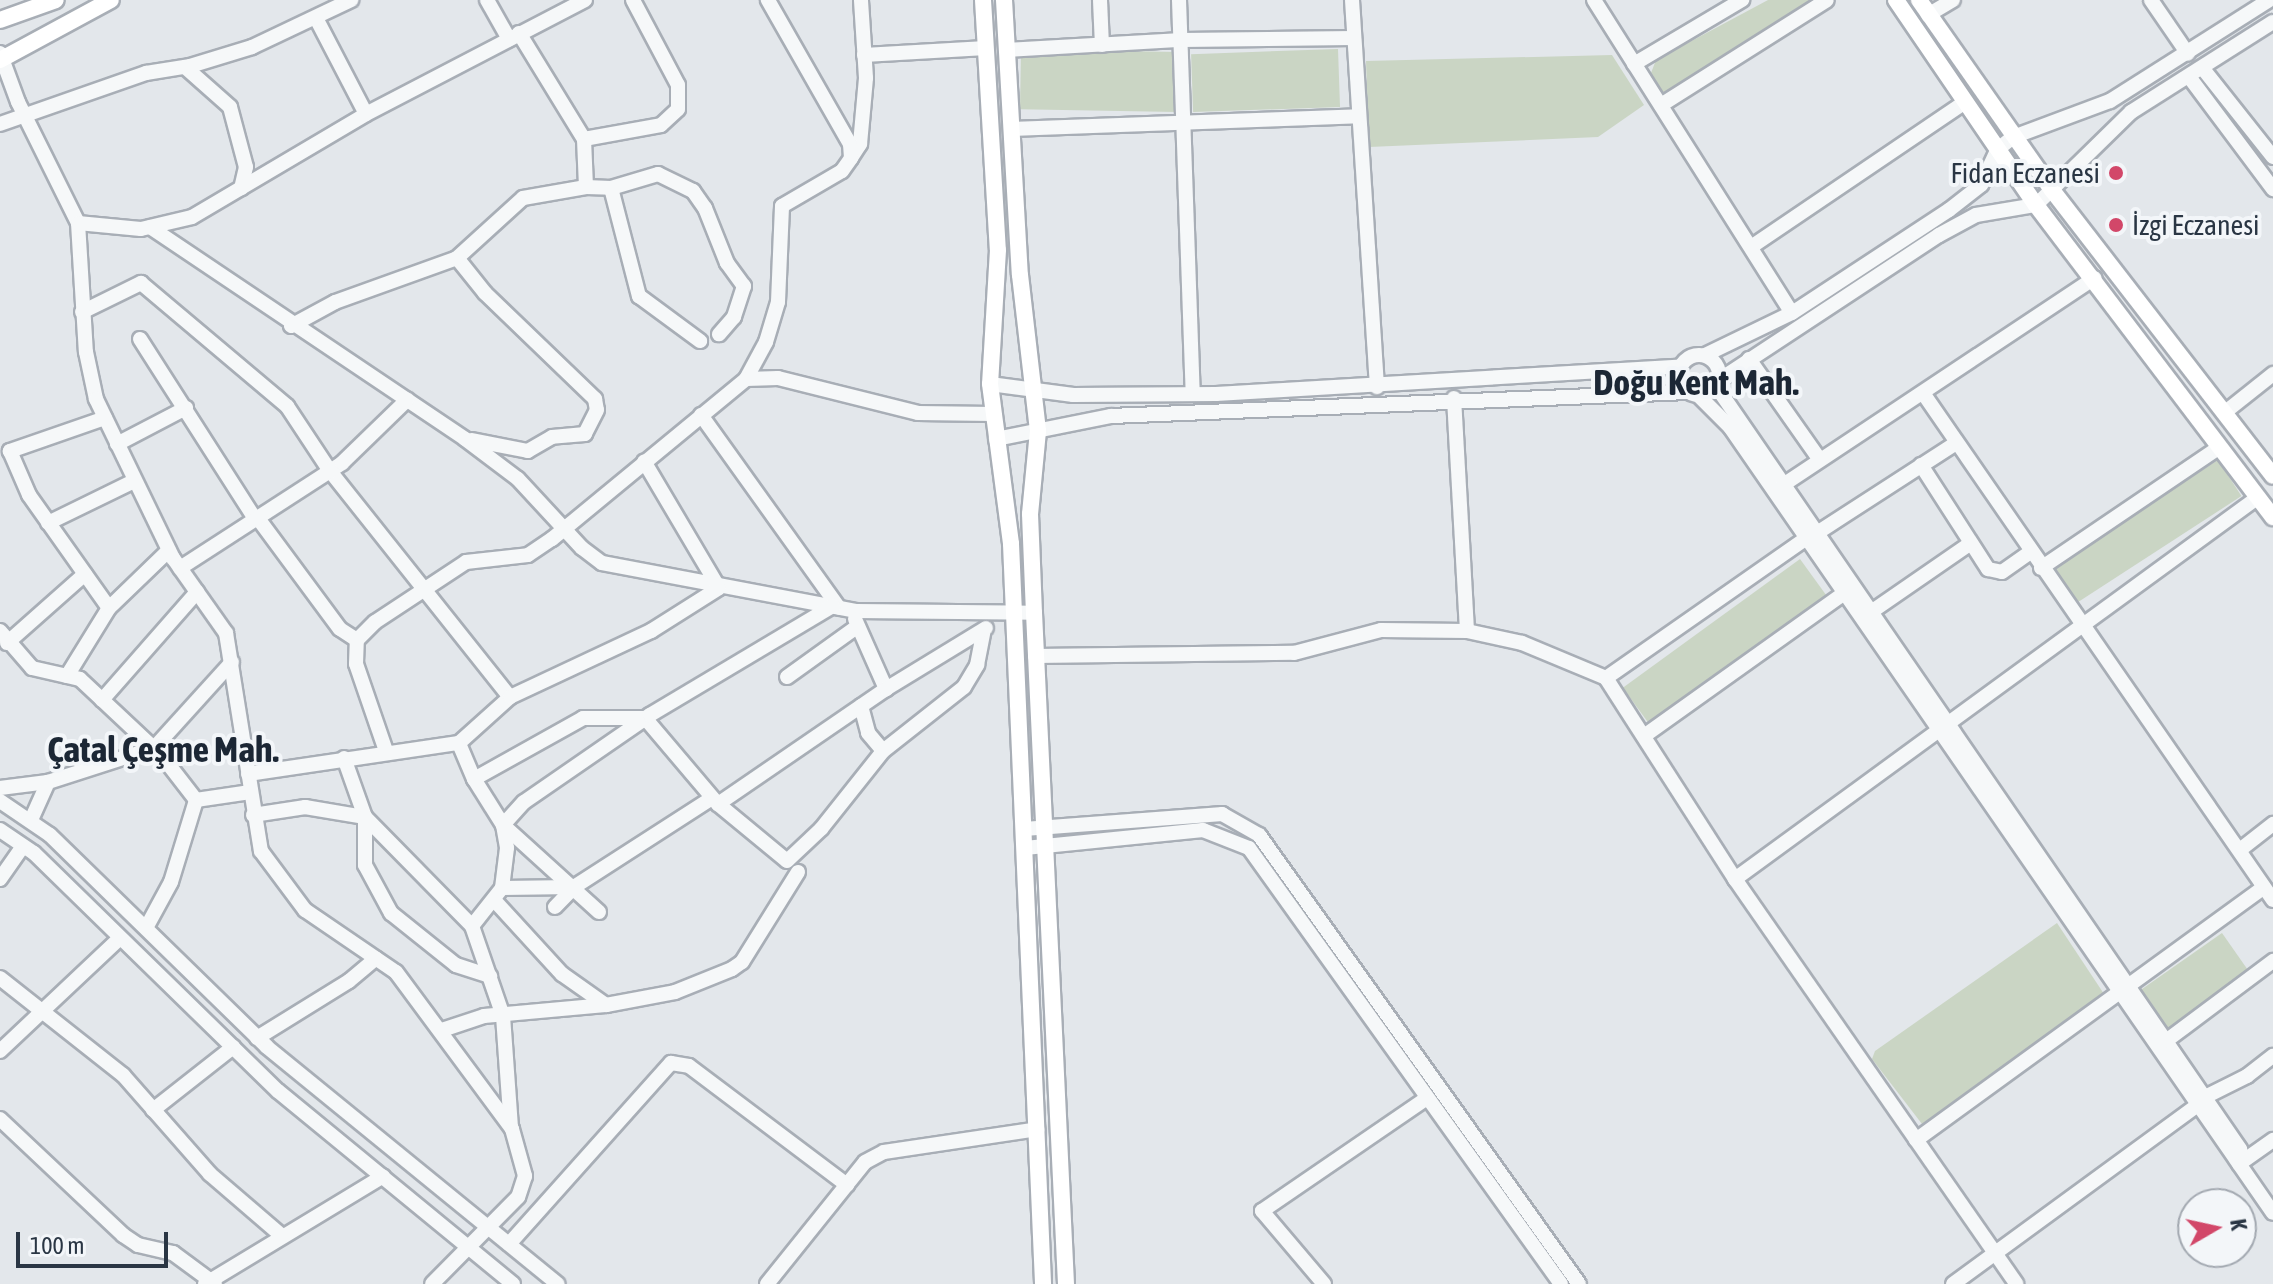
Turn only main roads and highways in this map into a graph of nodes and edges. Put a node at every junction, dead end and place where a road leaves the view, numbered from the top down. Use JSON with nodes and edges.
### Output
{"nodes":[{"id":1,"x":56,"y":0,"type":"edge"},
{"id":2,"x":111,"y":0,"type":"edge"},
{"id":3,"x":983,"y":0,"type":"edge"},
{"id":4,"x":1004,"y":0,"type":"edge"},
{"id":5,"x":1896,"y":0,"type":"edge"},
{"id":6,"x":1919,"y":0,"type":"edge"},
{"id":7,"x":0,"y":20,"type":"edge"},
{"id":8,"x":1,"y":57,"type":"edge"},
{"id":9,"x":2270,"y":468,"type":"edge"},
{"id":10,"x":2273,"y":517,"type":"edge"},
{"id":11,"x":1033,"y":829,"type":"junction"},
{"id":12,"x":1033,"y":847,"type":"junction"},
{"id":13,"x":1043,"y":1284,"type":"edge"},
{"id":14,"x":1066,"y":1284,"type":"edge"}],
"edges":[{"from":1,"to":7,"type":"main road"},
{"from":2,"to":8,"type":"main road"},
{"from":3,"to":11,"type":"main road"},
{"from":4,"to":11,"type":"main road"},
{"from":5,"to":10,"type":"main road"},
{"from":6,"to":9,"type":"main road"},
{"from":11,"to":12,"type":"main road"},
{"from":12,"to":13,"type":"main road"},
{"from":12,"to":14,"type":"main road"}]}
